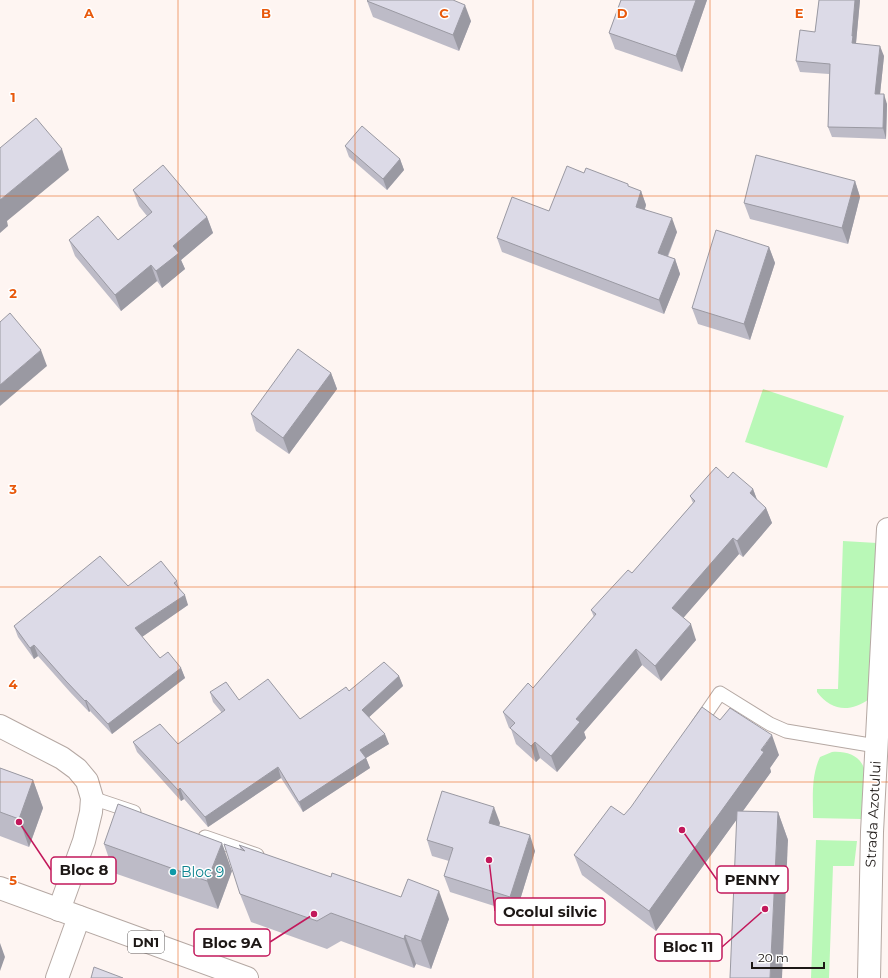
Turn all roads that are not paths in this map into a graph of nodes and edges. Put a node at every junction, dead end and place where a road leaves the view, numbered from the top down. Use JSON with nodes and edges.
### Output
{"nodes":[{"id":1,"x":888,"y":529,"type":"edge"},
{"id":2,"x":0,"y":726,"type":"edge"},
{"id":3,"x":693,"y":732,"type":"edge"},
{"id":4,"x":882,"y":746,"type":"edge"},
{"id":5,"x":92,"y":798,"type":"junction"},
{"id":6,"x":144,"y":816,"type":"edge"},
{"id":7,"x":196,"y":834,"type":"edge"},
{"id":8,"x":271,"y":860,"type":"edge"},
{"id":9,"x":0,"y":888,"type":"edge"},
{"id":10,"x":59,"y":910,"type":"junction"},
{"id":11,"x":79,"y":917,"type":"junction"},
{"id":12,"x":57,"y":978,"type":"edge"},
{"id":13,"x":247,"y":978,"type":"edge"},
{"id":14,"x":869,"y":978,"type":"edge"}],
"edges":[{"from":1,"to":4,"type":"street","name":"Strada Azotului"},
{"from":2,"to":5,"type":"street"},
{"from":3,"to":4,"type":"lane"},
{"from":4,"to":14,"type":"street","name":"Strada Azotului"},
{"from":5,"to":6,"type":"lane"},
{"from":5,"to":10,"type":"street"},
{"from":7,"to":8,"type":"lane"},
{"from":9,"to":10,"type":"street","number":"DN1"},
{"from":10,"to":11,"type":"street","number":"DN1"},
{"from":11,"to":12,"type":"street"},
{"from":11,"to":13,"type":"street","number":"DN1"}]}
